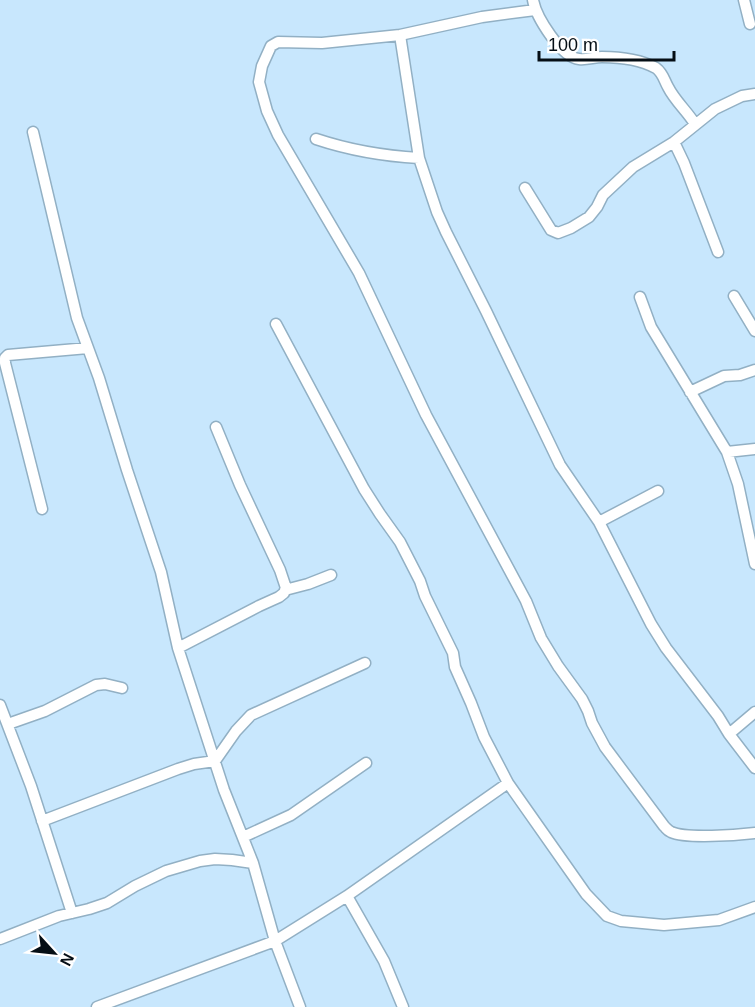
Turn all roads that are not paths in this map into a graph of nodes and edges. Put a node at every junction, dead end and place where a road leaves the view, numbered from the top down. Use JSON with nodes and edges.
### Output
{"nodes":[{"id":1,"x":744,"y":0,"type":"edge"},
{"id":2,"x":534,"y":5,"type":"edge"},
{"id":3,"x":750,"y":24,"type":"dead end"},
{"id":4,"x":400,"y":35,"type":"junction"},
{"id":5,"x":755,"y":94,"type":"edge"},
{"id":6,"x":695,"y":124,"type":"junction"},
{"id":7,"x":33,"y":132,"type":"dead end"},
{"id":8,"x":316,"y":139,"type":"dead end"},
{"id":9,"x":674,"y":142,"type":"junction"},
{"id":10,"x":419,"y":158,"type":"junction"},
{"id":11,"x":525,"y":188,"type":"dead end"},
{"id":12,"x":717,"y":252,"type":"dead end"},
{"id":13,"x":734,"y":296,"type":"dead end"},
{"id":14,"x":640,"y":297,"type":"dead end"},
{"id":15,"x":276,"y":324,"type":"dead end"},
{"id":16,"x":755,"y":331,"type":"edge"},
{"id":17,"x":87,"y":348,"type":"junction"},
{"id":18,"x":755,"y":370,"type":"edge"},
{"id":19,"x":690,"y":392,"type":"junction"},
{"id":20,"x":216,"y":427,"type":"dead end"},
{"id":21,"x":755,"y":449,"type":"edge"},
{"id":22,"x":727,"y":452,"type":"junction"},
{"id":23,"x":658,"y":491,"type":"dead end"},
{"id":24,"x":42,"y":509,"type":"dead end"},
{"id":25,"x":599,"y":522,"type":"junction"},
{"id":26,"x":755,"y":564,"type":"edge"},
{"id":27,"x":331,"y":575,"type":"dead end"},
{"id":28,"x":285,"y":590,"type":"junction"},
{"id":29,"x":178,"y":648,"type":"junction"},
{"id":30,"x":365,"y":663,"type":"dead end"},
{"id":31,"x":122,"y":688,"type":"dead end"},
{"id":32,"x":0,"y":705,"type":"edge"},
{"id":33,"x":755,"y":712,"type":"edge"},
{"id":34,"x":8,"y":724,"type":"junction"},
{"id":35,"x":729,"y":734,"type":"junction"},
{"id":36,"x":215,"y":761,"type":"junction"},
{"id":37,"x":366,"y":764,"type":"dead end"},
{"id":38,"x":755,"y":768,"type":"edge"},
{"id":39,"x":508,"y":783,"type":"junction"},
{"id":40,"x":42,"y":821,"type":"junction"},
{"id":41,"x":755,"y":833,"type":"edge"},
{"id":42,"x":243,"y":837,"type":"junction"},
{"id":43,"x":253,"y":863,"type":"junction"},
{"id":44,"x":347,"y":896,"type":"junction"},
{"id":45,"x":755,"y":907,"type":"edge"},
{"id":46,"x":72,"y":913,"type":"junction"},
{"id":47,"x":0,"y":939,"type":"edge"},
{"id":48,"x":276,"y":941,"type":"junction"},
{"id":49,"x":97,"y":1007,"type":"edge"},
{"id":50,"x":300,"y":1007,"type":"edge"},
{"id":51,"x":404,"y":1007,"type":"edge"}],
"edges":[{"from":1,"to":3,"type":"street"},
{"from":2,"to":4,"type":"street"},
{"from":2,"to":6,"type":"street"},
{"from":4,"to":10,"type":"street"},
{"from":4,"to":41,"type":"street"},
{"from":5,"to":6,"type":"street"},
{"from":6,"to":9,"type":"street"},
{"from":7,"to":17,"type":"street"},
{"from":8,"to":10,"type":"street"},
{"from":9,"to":11,"type":"street"},
{"from":9,"to":12,"type":"street"},
{"from":10,"to":25,"type":"street"},
{"from":13,"to":16,"type":"street"},
{"from":14,"to":19,"type":"street"},
{"from":15,"to":39,"type":"street"},
{"from":17,"to":24,"type":"street"},
{"from":17,"to":29,"type":"street"},
{"from":18,"to":19,"type":"street"},
{"from":19,"to":22,"type":"street"},
{"from":20,"to":28,"type":"street"},
{"from":21,"to":22,"type":"street"},
{"from":22,"to":26,"type":"street"},
{"from":23,"to":25,"type":"street"},
{"from":25,"to":35,"type":"street"},
{"from":27,"to":28,"type":"street"},
{"from":28,"to":29,"type":"street"},
{"from":29,"to":36,"type":"street"},
{"from":30,"to":36,"type":"street"},
{"from":31,"to":34,"type":"street"},
{"from":32,"to":34,"type":"street"},
{"from":33,"to":35,"type":"street"},
{"from":34,"to":40,"type":"street"},
{"from":35,"to":38,"type":"street"},
{"from":36,"to":40,"type":"street"},
{"from":36,"to":42,"type":"street"},
{"from":37,"to":42,"type":"street"},
{"from":39,"to":44,"type":"street"},
{"from":39,"to":45,"type":"street"},
{"from":40,"to":46,"type":"street"},
{"from":42,"to":43,"type":"street"},
{"from":43,"to":46,"type":"street"},
{"from":43,"to":48,"type":"street"},
{"from":44,"to":48,"type":"street"},
{"from":44,"to":51,"type":"street"},
{"from":46,"to":47,"type":"street"},
{"from":48,"to":49,"type":"street"},
{"from":48,"to":50,"type":"street"}]}
